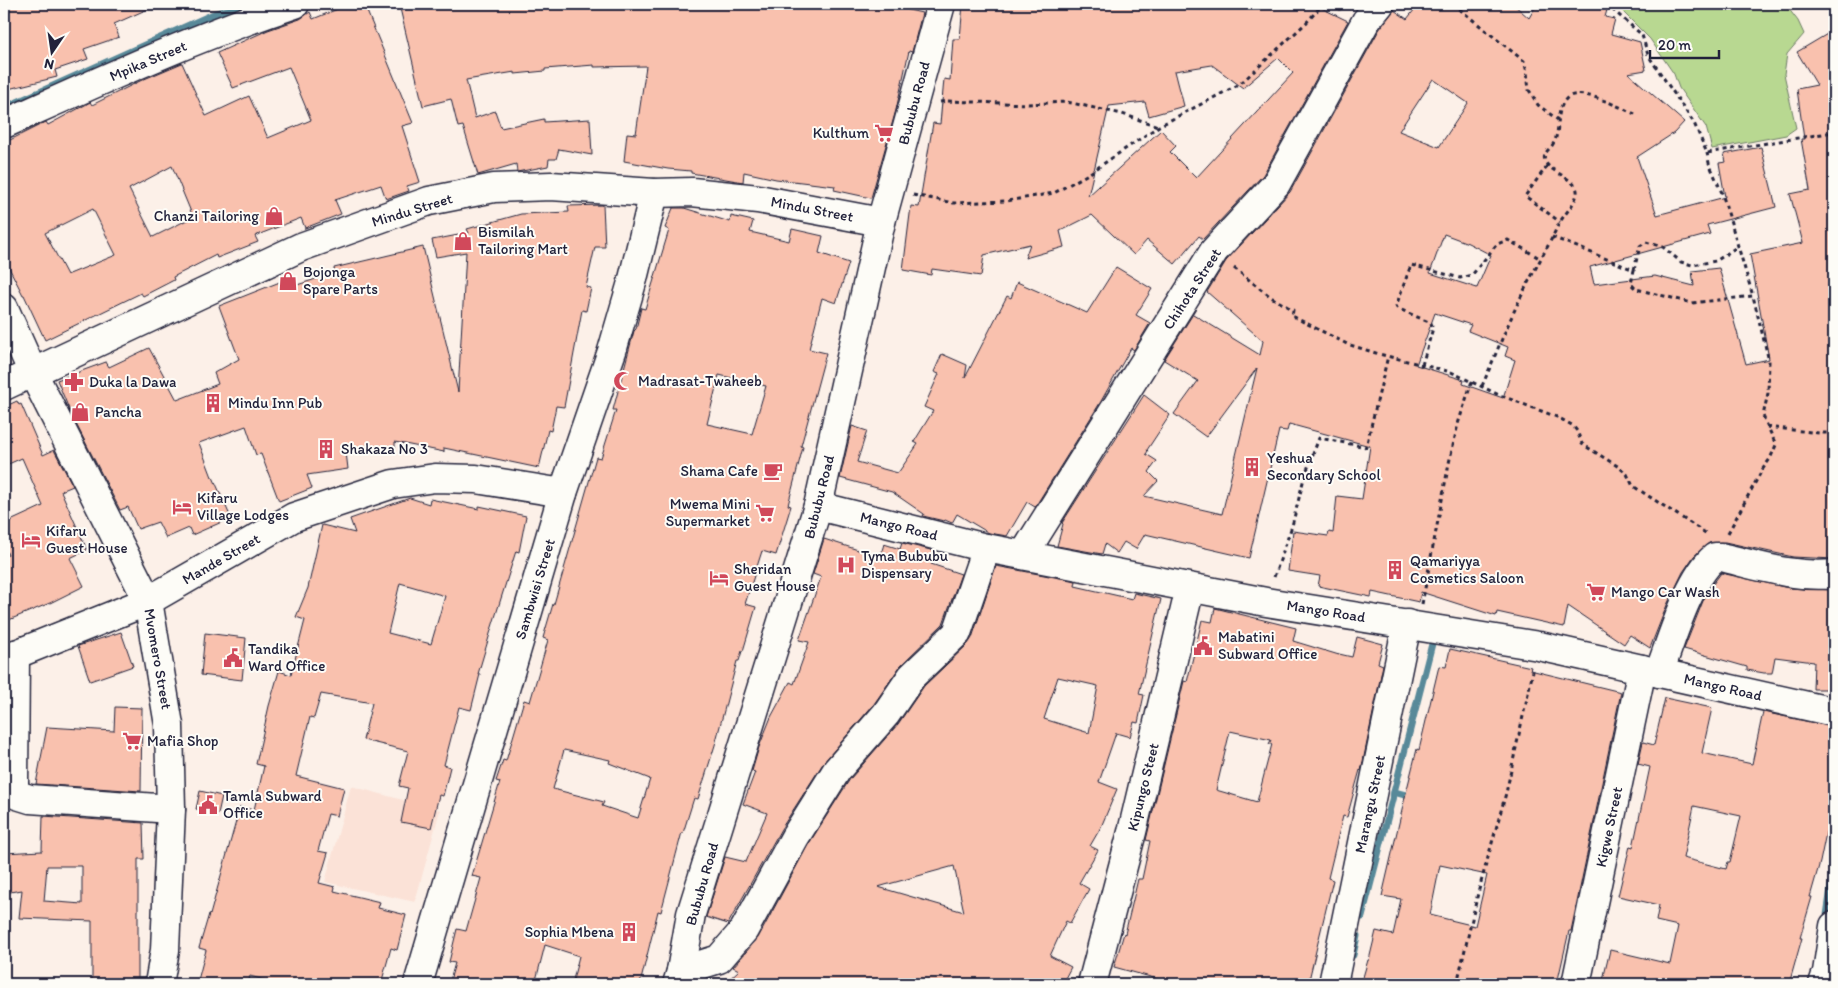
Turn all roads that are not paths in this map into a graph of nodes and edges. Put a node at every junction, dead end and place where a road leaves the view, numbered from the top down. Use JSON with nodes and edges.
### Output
{"nodes":[{"id":1,"x":295,"y":4,"type":"edge"},
{"id":2,"x":941,"y":4,"type":"edge"},
{"id":3,"x":1373,"y":12,"type":"edge"},
{"id":4,"x":4,"y":124,"type":"edge"},
{"id":5,"x":654,"y":194,"type":"junction"},
{"id":6,"x":881,"y":222,"type":"junction"},
{"id":7,"x":4,"y":308,"type":"edge"},
{"id":8,"x":33,"y":373,"type":"junction"},
{"id":9,"x":4,"y":386,"type":"edge"},
{"id":10,"x":564,"y":494,"type":"junction"},
{"id":11,"x":818,"y":506,"type":"junction"},
{"id":12,"x":986,"y":548,"type":"junction"},
{"id":13,"x":1024,"y":554,"type":"junction"},
{"id":14,"x":1834,"y":574,"type":"edge"},
{"id":15,"x":1190,"y":588,"type":"junction"},
{"id":16,"x":148,"y":601,"type":"junction"},
{"id":17,"x":1413,"y":625,"type":"junction"},
{"id":18,"x":9,"y":656,"type":"edge"},
{"id":19,"x":1651,"y":671,"type":"junction"},
{"id":20,"x":1834,"y":712,"type":"edge"},
{"id":21,"x":171,"y":809,"type":"junction"},
{"id":22,"x":1834,"y":926,"type":"edge"},
{"id":23,"x":679,"y":978,"type":"edge"},
{"id":24,"x":159,"y":984,"type":"edge"},
{"id":25,"x":418,"y":984,"type":"edge"},
{"id":26,"x":1092,"y":984,"type":"edge"},
{"id":27,"x":1333,"y":984,"type":"edge"},
{"id":28,"x":1576,"y":984,"type":"edge"},
{"id":29,"x":1823,"y":984,"type":"edge"}],
"edges":[{"from":1,"to":4,"type":"street","name":"Mpika Street"},
{"from":2,"to":6,"type":"street","name":"Bububu Road"},
{"from":3,"to":13,"type":"street","name":"Chihota Street"},
{"from":5,"to":6,"type":"street","name":"Mindu Street"},
{"from":5,"to":8,"type":"street","name":"Mindu Street"},
{"from":5,"to":10,"type":"street","name":"Sambwisi Street"},
{"from":6,"to":11,"type":"street","name":"Bububu Road"},
{"from":7,"to":8,"type":"street","name":"Mvomero Street"},
{"from":8,"to":9,"type":"street","name":"Mindu Street"},
{"from":8,"to":16,"type":"street","name":"Mvomero Street"},
{"from":10,"to":16,"type":"street","name":"Mande Street"},
{"from":10,"to":25,"type":"street","name":"Sambwisi Street"},
{"from":11,"to":12,"type":"street","name":"Mango Road"},
{"from":11,"to":23,"type":"street","name":"Bububu Road"},
{"from":12,"to":13,"type":"street","name":"Mango Road"},
{"from":12,"to":23,"type":"street"},
{"from":13,"to":15,"type":"street","name":"Mango Road"},
{"from":14,"to":19,"type":"street","name":"Kigwe Street"},
{"from":15,"to":17,"type":"street","name":"Mango Road"},
{"from":15,"to":26,"type":"street","name":"Kipungo Steet"},
{"from":16,"to":18,"type":"street","name":"Mande Street"},
{"from":16,"to":21,"type":"street","name":"Mvomero Street"},
{"from":17,"to":19,"type":"street","name":"Mango Road"},
{"from":17,"to":27,"type":"street","name":"Marangu Street"},
{"from":18,"to":21,"type":"street"},
{"from":19,"to":20,"type":"street","name":"Mango Road"},
{"from":19,"to":28,"type":"street","name":"Kigwe Street"},
{"from":21,"to":24,"type":"street","name":"Mvomero Street"},
{"from":22,"to":29,"type":"street"}]}
